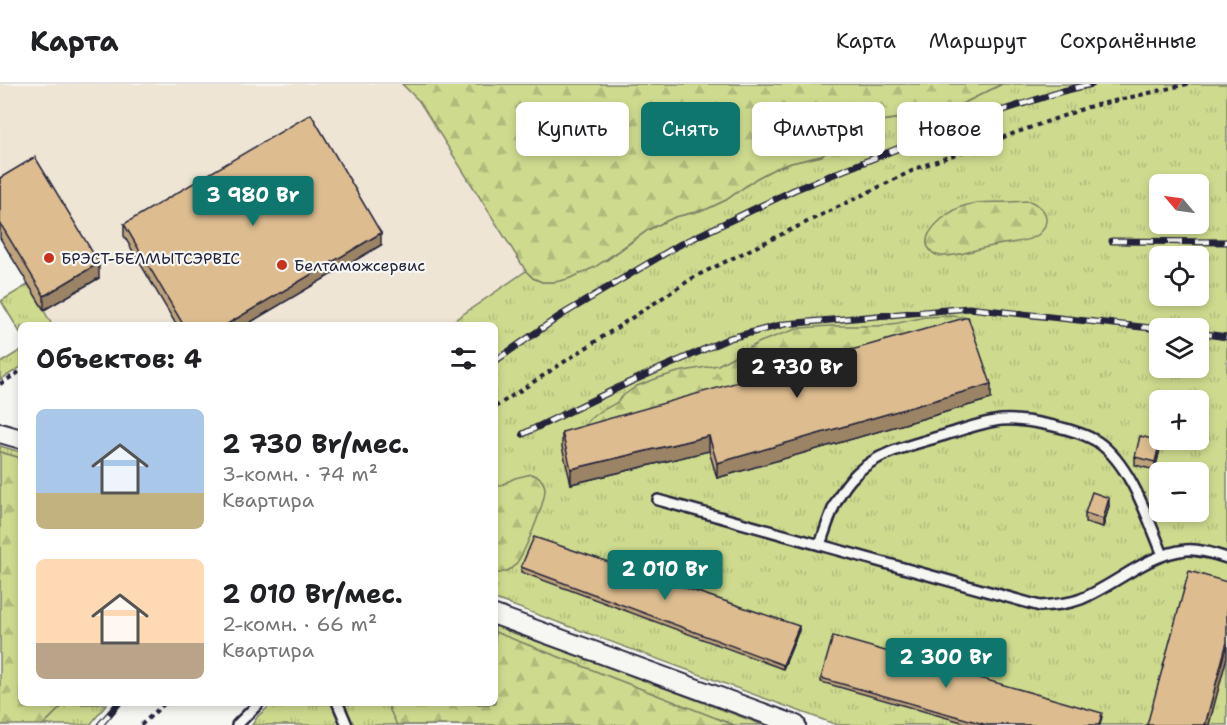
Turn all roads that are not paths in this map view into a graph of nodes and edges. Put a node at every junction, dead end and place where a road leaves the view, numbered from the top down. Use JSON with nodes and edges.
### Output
{"nodes":[{"id":1,"x":0,"y":433,"type":"edge"},
{"id":2,"x":18,"y":438,"type":"edge"},
{"id":3,"x":658,"y":500,"type":"dead end"},
{"id":4,"x":820,"y":545,"type":"junction"},
{"id":5,"x":1163,"y":555,"type":"junction"},
{"id":6,"x":1227,"y":558,"type":"edge"},
{"id":7,"x":498,"y":616,"type":"edge"},
{"id":8,"x":256,"y":706,"type":"edge"},
{"id":9,"x":339,"y":706,"type":"edge"},
{"id":10,"x":237,"y":725,"type":"edge"},
{"id":11,"x":347,"y":725,"type":"edge"},
{"id":12,"x":796,"y":725,"type":"edge"}],
"edges":[{"from":1,"to":2,"type":"street"},
{"from":3,"to":4,"type":"lane"},
{"from":4,"to":5,"type":"lane"},
{"from":4,"to":5,"type":"lane"},
{"from":5,"to":6,"type":"lane"},
{"from":7,"to":12,"type":"street"},
{"from":8,"to":10,"type":"lane"},
{"from":9,"to":11,"type":"lane"}]}
